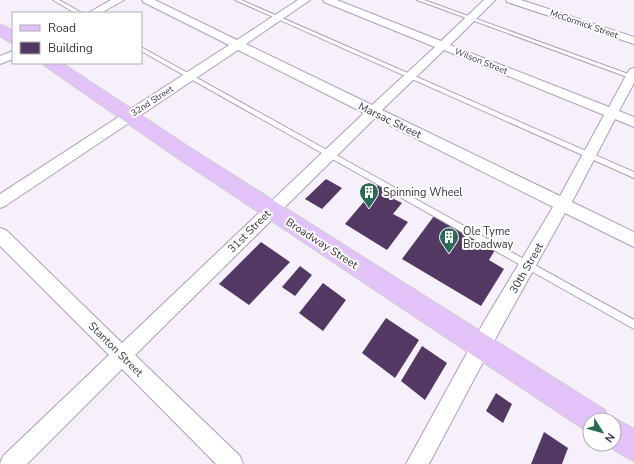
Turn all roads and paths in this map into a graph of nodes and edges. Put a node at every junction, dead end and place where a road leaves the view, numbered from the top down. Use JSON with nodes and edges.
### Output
{"nodes":[{"id":1,"x":55,"y":0,"type":"edge"},
{"id":2,"x":119,"y":0,"type":"edge"},
{"id":3,"x":147,"y":0,"type":"edge"},
{"id":4,"x":237,"y":0,"type":"edge"},
{"id":5,"x":305,"y":0,"type":"edge"},
{"id":6,"x":328,"y":0,"type":"edge"},
{"id":7,"x":419,"y":0,"type":"edge"},
{"id":8,"x":490,"y":0,"type":"edge"},
{"id":9,"x":511,"y":0,"type":"edge"},
{"id":10,"x":77,"y":12,"type":"edge"},
{"id":11,"x":96,"y":12,"type":"edge"},
{"id":12,"x":278,"y":18,"type":"junction"},
{"id":13,"x":470,"y":18,"type":"junction"},
{"id":14,"x":0,"y":29,"type":"edge"},
{"id":15,"x":12,"y":37,"type":"edge"},
{"id":16,"x":634,"y":41,"type":"edge"},
{"id":17,"x":238,"y":45,"type":"junction"},
{"id":18,"x":443,"y":46,"type":"junction"},
{"id":19,"x":142,"y":50,"type":"edge"},
{"id":20,"x":12,"y":55,"type":"edge"},
{"id":21,"x":0,"y":61,"type":"edge"},
{"id":22,"x":52,"y":64,"type":"edge"},
{"id":23,"x":633,"y":75,"type":"edge"},
{"id":24,"x":190,"y":77,"type":"junction"},
{"id":25,"x":411,"y":77,"type":"junction"},
{"id":26,"x":374,"y":112,"type":"junction"},
{"id":27,"x":612,"y":113,"type":"junction"},
{"id":28,"x":128,"y":117,"type":"junction"},
{"id":29,"x":634,"y":122,"type":"edge"},
{"id":30,"x":329,"y":155,"type":"junction"},
{"id":31,"x":589,"y":156,"type":"junction"},
{"id":32,"x":634,"y":176,"type":"edge"},
{"id":33,"x":0,"y":202,"type":"edge"},
{"id":34,"x":563,"y":205,"type":"junction"},
{"id":35,"x":271,"y":210,"type":"junction"},
{"id":36,"x":0,"y":236,"type":"edge"},
{"id":37,"x":634,"y":240,"type":"edge"},
{"id":38,"x":528,"y":265,"type":"junction"},
{"id":39,"x":634,"y":325,"type":"edge"},
{"id":40,"x":482,"y":345,"type":"junction"},
{"id":41,"x":123,"y":356,"type":"junction"},
{"id":42,"x":583,"y":412,"type":"edge"},
{"id":43,"x":622,"y":438,"type":"edge"},
{"id":44,"x":634,"y":446,"type":"edge"},
{"id":45,"x":11,"y":464,"type":"edge"},
{"id":46,"x":232,"y":464,"type":"edge"},
{"id":47,"x":417,"y":464,"type":"edge"}],
"edges":[{"from":1,"to":10,"type":"lane"},
{"from":2,"to":11,"type":"street"},
{"from":3,"to":17,"type":"street","name":"Marsac Street"},
{"from":4,"to":12,"type":"lane"},
{"from":5,"to":12,"type":"street","name":"32nd Street"},
{"from":6,"to":18,"type":"street","name":"Wilson Street"},
{"from":7,"to":13,"type":"lane"},
{"from":8,"to":13,"type":"street","name":"31st Street"},
{"from":9,"to":16,"type":"street","name":"McCormick Street"},
{"from":12,"to":17,"type":"street","name":"32nd Street"},
{"from":12,"to":25,"type":"lane"},
{"from":13,"to":18,"type":"street","name":"31st Street"},
{"from":13,"to":23,"type":"lane"},
{"from":14,"to":15,"type":"main road"},
{"from":17,"to":24,"type":"street","name":"32nd Street"},
{"from":17,"to":26,"type":"street","name":"Marsac Street"},
{"from":18,"to":25,"type":"street","name":"31st Street"},
{"from":18,"to":27,"type":"street","name":"Wilson Street"},
{"from":19,"to":24,"type":"lane"},
{"from":20,"to":21,"type":"street"},
{"from":22,"to":28,"type":"main road","name":"Broadway Street"},
{"from":23,"to":27,"type":"street","name":"30th Street"},
{"from":24,"to":28,"type":"street","name":"32nd Street"},
{"from":24,"to":30,"type":"lane"},
{"from":25,"to":26,"type":"street","name":"31st Street"},
{"from":25,"to":31,"type":"lane"},
{"from":26,"to":30,"type":"street","name":"31st Street"},
{"from":26,"to":34,"type":"street","name":"Marsac Street"},
{"from":27,"to":29,"type":"street","name":"Wilson Street"},
{"from":27,"to":31,"type":"street","name":"30th Street"},
{"from":28,"to":33,"type":"street","name":"32nd Street"},
{"from":28,"to":35,"type":"main road","name":"Broadway Street"},
{"from":30,"to":35,"type":"street","name":"31st Street"},
{"from":30,"to":38,"type":"lane"},
{"from":31,"to":32,"type":"lane"},
{"from":31,"to":34,"type":"street","name":"30th Street"},
{"from":34,"to":37,"type":"street","name":"Marsac Street"},
{"from":34,"to":38,"type":"street","name":"30th Street"},
{"from":35,"to":40,"type":"main road","name":"Broadway Street"},
{"from":35,"to":41,"type":"street","name":"31st Street"},
{"from":36,"to":41,"type":"street","name":"Stanton Street"},
{"from":38,"to":39,"type":"lane"},
{"from":38,"to":40,"type":"street","name":"30th Street"},
{"from":40,"to":42,"type":"main road","name":"Broadway Street"},
{"from":40,"to":47,"type":"street","name":"30th Street"},
{"from":41,"to":45,"type":"street","name":"31st Street"},
{"from":41,"to":46,"type":"street","name":"Stanton Street"},
{"from":43,"to":44,"type":"main road"}]}
